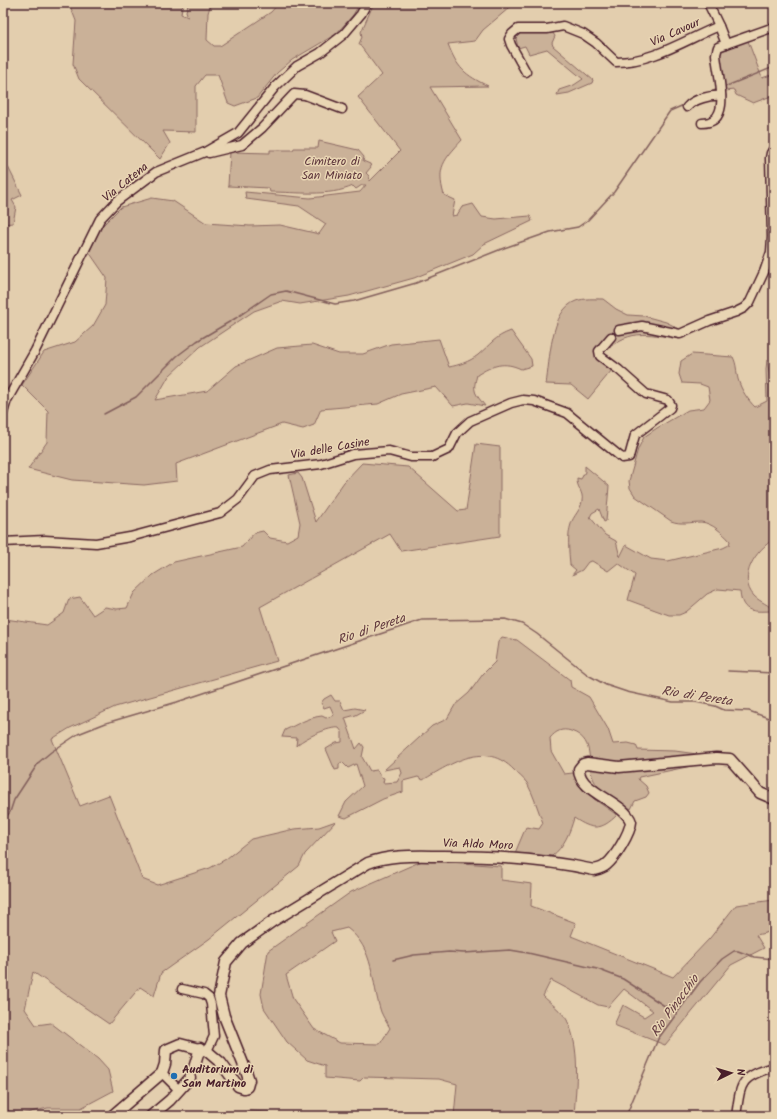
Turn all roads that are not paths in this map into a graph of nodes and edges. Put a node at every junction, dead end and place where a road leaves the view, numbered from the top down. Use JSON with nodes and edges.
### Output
{"nodes":[{"id":1,"x":367,"y":3,"type":"edge"},
{"id":2,"x":708,"y":3,"type":"edge"},
{"id":3,"x":719,"y":26,"type":"junction"},
{"id":4,"x":774,"y":27,"type":"edge"},
{"id":5,"x":726,"y":44,"type":"junction"},
{"id":6,"x":526,"y":72,"type":"dead end"},
{"id":7,"x":720,"y":91,"type":"junction"},
{"id":8,"x":687,"y":107,"type":"dead end"},
{"id":9,"x":342,"y":109,"type":"dead end"},
{"id":10,"x":702,"y":123,"type":"dead end"},
{"id":11,"x":774,"y":148,"type":"edge"},
{"id":12,"x":194,"y":156,"type":"junction"},
{"id":13,"x":619,"y":330,"type":"dead end"},
{"id":14,"x":610,"y":337,"type":"dead end"},
{"id":15,"x":3,"y":413,"type":"edge"},
{"id":16,"x":3,"y":542,"type":"edge"},
{"id":17,"x":774,"y":799,"type":"edge"},
{"id":18,"x":182,"y":989,"type":"dead end"},
{"id":19,"x":204,"y":1049,"type":"junction"},
{"id":20,"x":194,"y":1068,"type":"dead end"},
{"id":21,"x":774,"y":1068,"type":"edge"},
{"id":22,"x":162,"y":1073,"type":"junction"},
{"id":23,"x":190,"y":1078,"type":"dead end"},
{"id":24,"x":180,"y":1090,"type":"junction"},
{"id":25,"x":112,"y":1116,"type":"edge"},
{"id":26,"x":151,"y":1116,"type":"edge"},
{"id":27,"x":736,"y":1116,"type":"edge"}],
"edges":[{"from":1,"to":12,"type":"street","name":"Via Catena"},
{"from":2,"to":3,"type":"street"},
{"from":3,"to":5,"type":"street","name":"Via Cavour"},
{"from":3,"to":6,"type":"street","name":"Via Cavour"},
{"from":4,"to":5,"type":"street"},
{"from":5,"to":7,"type":"street"},
{"from":7,"to":8,"type":"street"},
{"from":7,"to":10,"type":"street"},
{"from":9,"to":12,"type":"street"},
{"from":11,"to":13,"type":"street"},
{"from":12,"to":15,"type":"street","name":"Via Catena"},
{"from":14,"to":16,"type":"street","name":"Via delle Casine"},
{"from":17,"to":19,"type":"main road","name":"Via Aldo Moro"},
{"from":18,"to":19,"type":"street"},
{"from":19,"to":20,"type":"main road"},
{"from":19,"to":22,"type":"main road"},
{"from":21,"to":27,"type":"street"},
{"from":22,"to":24,"type":"street"},
{"from":22,"to":25,"type":"main road"},
{"from":23,"to":24,"type":"main road"},
{"from":24,"to":26,"type":"main road"}]}
